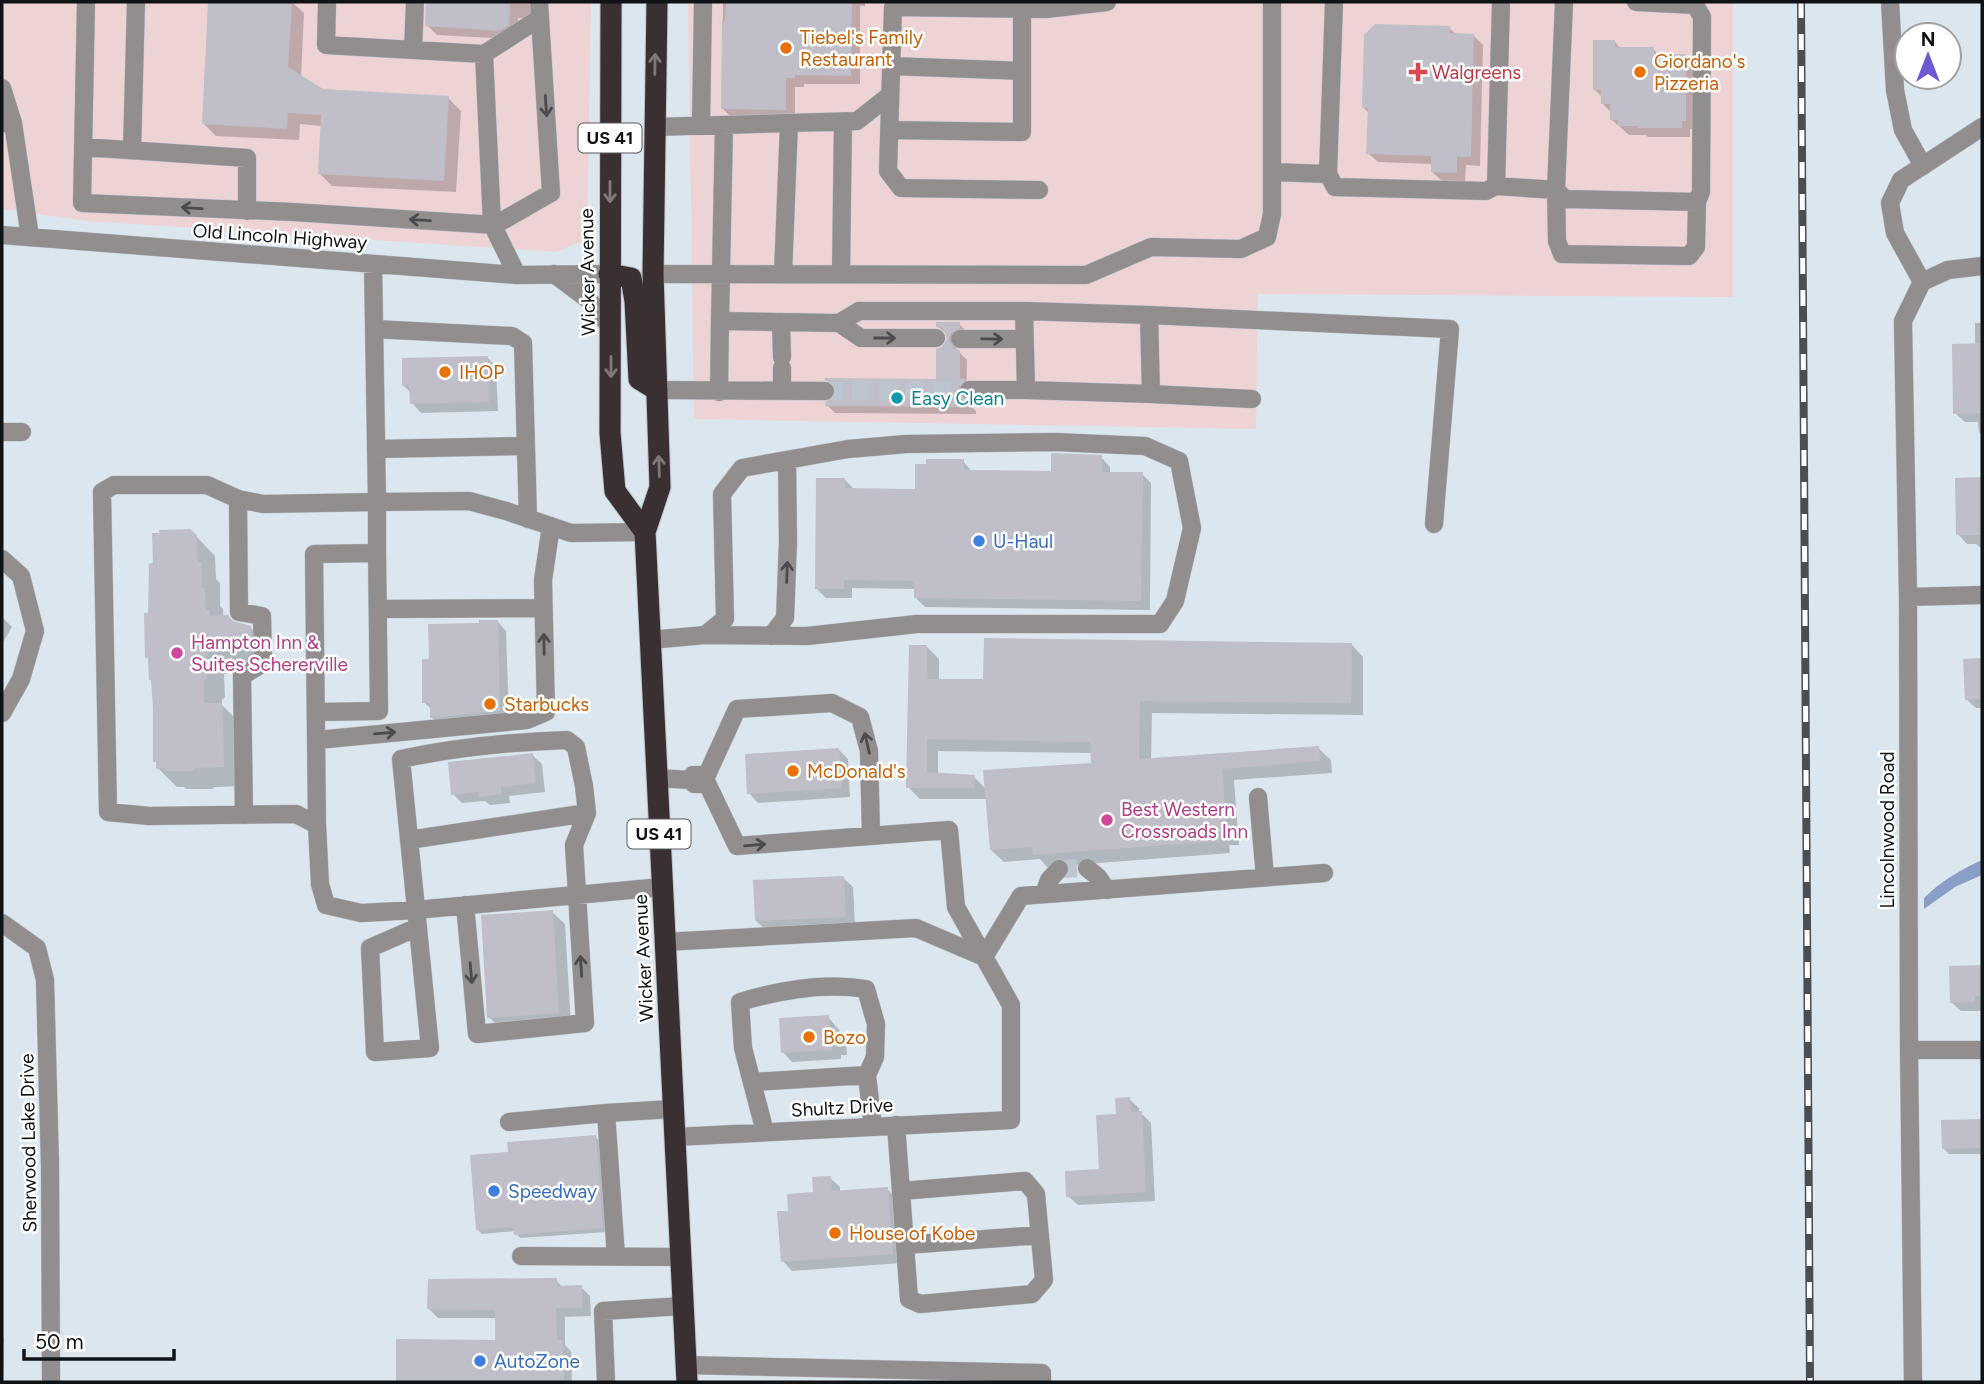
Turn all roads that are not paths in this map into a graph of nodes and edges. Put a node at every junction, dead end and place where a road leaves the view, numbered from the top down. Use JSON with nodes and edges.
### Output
{"nodes":[{"id":1,"x":86,"y":2,"type":"edge"},
{"id":2,"x":136,"y":2,"type":"edge"},
{"id":3,"x":327,"y":2,"type":"edge"},
{"id":4,"x":415,"y":2,"type":"edge"},
{"id":5,"x":611,"y":2,"type":"edge"},
{"id":6,"x":657,"y":2,"type":"edge"},
{"id":7,"x":703,"y":2,"type":"edge"},
{"id":8,"x":1107,"y":2,"type":"edge"},
{"id":9,"x":1272,"y":2,"type":"edge"},
{"id":10,"x":1334,"y":2,"type":"edge"},
{"id":11,"x":1501,"y":2,"type":"edge"},
{"id":12,"x":1564,"y":2,"type":"edge"},
{"id":13,"x":1636,"y":2,"type":"edge"},
{"id":14,"x":1891,"y":2,"type":"edge"},
{"id":15,"x":893,"y":4,"type":"edge"},
{"id":16,"x":1022,"y":9,"type":"junction"},
{"id":17,"x":539,"y":10,"type":"edge"},
{"id":18,"x":413,"y":50,"type":"junction"},
{"id":19,"x":484,"y":54,"type":"junction"},
{"id":20,"x":891,"y":66,"type":"junction"},
{"id":21,"x":1022,"y":71,"type":"junction"},
{"id":22,"x":2,"y":88,"type":"edge"},
{"id":23,"x":890,"y":95,"type":"junction"},
{"id":24,"x":844,"y":122,"type":"junction"},
{"id":25,"x":7,"y":123,"type":"edge"},
{"id":26,"x":789,"y":123,"type":"junction"},
{"id":27,"x":701,"y":124,"type":"junction"},
{"id":28,"x":724,"y":125,"type":"junction"},
{"id":29,"x":654,"y":127,"type":"junction"},
{"id":30,"x":1982,"y":127,"type":"edge"},
{"id":31,"x":890,"y":130,"type":"junction"},
{"id":32,"x":83,"y":147,"type":"junction"},
{"id":33,"x":132,"y":150,"type":"junction"},
{"id":34,"x":1923,"y":166,"type":"junction"},
{"id":35,"x":1272,"y":172,"type":"junction"},
{"id":36,"x":1328,"y":174,"type":"junction"},
{"id":37,"x":1496,"y":186,"type":"junction"},
{"id":38,"x":1039,"y":190,"type":"dead end"},
{"id":39,"x":1556,"y":190,"type":"junction"},
{"id":40,"x":1697,"y":202,"type":"junction"},
{"id":41,"x":247,"y":211,"type":"junction"},
{"id":42,"x":492,"y":225,"type":"junction"},
{"id":43,"x":2,"y":235,"type":"edge"},
{"id":44,"x":30,"y":237,"type":"junction"},
{"id":45,"x":373,"y":264,"type":"junction"},
{"id":46,"x":1982,"y":266,"type":"edge"},
{"id":47,"x":554,"y":274,"type":"junction"},
{"id":48,"x":609,"y":274,"type":"junction"},
{"id":49,"x":653,"y":274,"type":"junction"},
{"id":50,"x":720,"y":274,"type":"junction"},
{"id":51,"x":783,"y":274,"type":"junction"},
{"id":52,"x":841,"y":274,"type":"junction"},
{"id":53,"x":517,"y":275,"type":"junction"},
{"id":54,"x":1922,"y":282,"type":"junction"},
{"id":55,"x":1024,"y":311,"type":"junction"},
{"id":56,"x":1149,"y":315,"type":"junction"},
{"id":57,"x":720,"y":321,"type":"junction"},
{"id":58,"x":781,"y":322,"type":"junction"},
{"id":59,"x":839,"y":323,"type":"junction"},
{"id":60,"x":611,"y":328,"type":"junction"},
{"id":61,"x":374,"y":329,"type":"junction"},
{"id":62,"x":936,"y":338,"type":"dead end"},
{"id":63,"x":960,"y":339,"type":"dead end"},
{"id":64,"x":1024,"y":339,"type":"junction"},
{"id":65,"x":657,"y":390,"type":"junction"},
{"id":66,"x":969,"y":390,"type":"tunnel mouth"},
{"id":67,"x":1026,"y":390,"type":"junction"},
{"id":68,"x":782,"y":391,"type":"junction"},
{"id":69,"x":825,"y":391,"type":"tunnel mouth"},
{"id":70,"x":719,"y":392,"type":"junction"},
{"id":71,"x":1151,"y":394,"type":"junction"},
{"id":72,"x":1252,"y":399,"type":"dead end"},
{"id":73,"x":2,"y":432,"type":"edge"},
{"id":74,"x":22,"y":432,"type":"dead end"},
{"id":75,"x":525,"y":446,"type":"junction"},
{"id":76,"x":377,"y":449,"type":"junction"},
{"id":77,"x":787,"y":460,"type":"junction"},
{"id":78,"x":238,"y":499,"type":"junction"},
{"id":79,"x":377,"y":502,"type":"junction"},
{"id":80,"x":528,"y":519,"type":"junction"},
{"id":81,"x":1434,"y":524,"type":"dead end"},
{"id":82,"x":551,"y":526,"type":"junction"},
{"id":83,"x":645,"y":532,"type":"junction"},
{"id":84,"x":377,"y":553,"type":"junction"},
{"id":85,"x":2,"y":559,"type":"edge"},
{"id":86,"x":1982,"y":595,"type":"edge"},
{"id":87,"x":1908,"y":597,"type":"junction"},
{"id":88,"x":543,"y":608,"type":"junction"},
{"id":89,"x":378,"y":609,"type":"junction"},
{"id":90,"x":705,"y":635,"type":"junction"},
{"id":91,"x":771,"y":636,"type":"junction"},
{"id":92,"x":650,"y":640,"type":"junction"},
{"id":93,"x":317,"y":712,"type":"junction"},
{"id":94,"x":2,"y":713,"type":"edge"},
{"id":95,"x":317,"y":740,"type":"junction"},
{"id":96,"x":657,"y":778,"type":"junction"},
{"id":97,"x":697,"y":779,"type":"junction"},
{"id":98,"x":1258,"y":797,"type":"dead end"},
{"id":99,"x":587,"y":813,"type":"junction"},
{"id":100,"x":244,"y":815,"type":"junction"},
{"id":101,"x":317,"y":825,"type":"junction"},
{"id":102,"x":871,"y":835,"type":"junction"},
{"id":103,"x":409,"y":840,"type":"junction"},
{"id":104,"x":1087,"y":868,"type":"dead end"},
{"id":105,"x":1059,"y":869,"type":"dead end"},
{"id":106,"x":1324,"y":873,"type":"dead end"},
{"id":107,"x":1265,"y":877,"type":"junction"},
{"id":108,"x":662,"y":887,"type":"junction"},
{"id":109,"x":1107,"y":890,"type":"junction"},
{"id":110,"x":1044,"y":894,"type":"junction"},
{"id":111,"x":577,"y":895,"type":"junction"},
{"id":112,"x":465,"y":905,"type":"junction"},
{"id":113,"x":417,"y":919,"type":"junction"},
{"id":114,"x":2,"y":923,"type":"edge"},
{"id":115,"x":665,"y":942,"type":"junction"},
{"id":116,"x":984,"y":957,"type":"junction"},
{"id":117,"x":1909,"y":1050,"type":"junction"},
{"id":118,"x":1982,"y":1050,"type":"edge"},
{"id":119,"x":867,"y":1075,"type":"junction"},
{"id":120,"x":753,"y":1082,"type":"junction"},
{"id":121,"x":673,"y":1109,"type":"junction"},
{"id":122,"x":606,"y":1113,"type":"junction"},
{"id":123,"x":509,"y":1122,"type":"dead end"},
{"id":124,"x":895,"y":1125,"type":"junction"},
{"id":125,"x":873,"y":1127,"type":"junction"},
{"id":126,"x":765,"y":1132,"type":"junction"},
{"id":127,"x":675,"y":1137,"type":"junction"},
{"id":128,"x":901,"y":1191,"type":"junction"},
{"id":129,"x":1040,"y":1235,"type":"junction"},
{"id":130,"x":905,"y":1245,"type":"junction"},
{"id":131,"x":520,"y":1255,"type":"dead end"},
{"id":132,"x":616,"y":1256,"type":"junction"},
{"id":133,"x":680,"y":1257,"type":"junction"},
{"id":134,"x":682,"y":1306,"type":"junction"},
{"id":135,"x":686,"y":1374,"type":"edge"},
{"id":136,"x":784,"y":1375,"type":"edge"},
{"id":137,"x":51,"y":1382,"type":"edge"},
{"id":138,"x":606,"y":1382,"type":"edge"},
{"id":139,"x":1042,"y":1382,"type":"edge"},
{"id":140,"x":1913,"y":1382,"type":"edge"}],
"edges":[{"from":1,"to":32,"type":"street"},
{"from":2,"to":33,"type":"street"},
{"from":3,"to":18,"type":"street"},
{"from":4,"to":18,"type":"street"},
{"from":5,"to":48,"type":"highway","name":"Wicker Avenue","number":"US 41","one_way":true},
{"from":29,"to":6,"type":"highway","name":"Wicker Avenue","number":"US 41","one_way":true},
{"from":7,"to":27,"type":"street"},
{"from":8,"to":16,"type":"street"},
{"from":9,"to":35,"type":"street"},
{"from":10,"to":36,"type":"street"},
{"from":11,"to":37,"type":"street"},
{"from":12,"to":39,"type":"street"},
{"from":13,"to":40,"type":"street"},
{"from":14,"to":34,"type":"street"},
{"from":15,"to":16,"type":"street"},
{"from":15,"to":20,"type":"street"},
{"from":16,"to":21,"type":"street"},
{"from":17,"to":19,"type":"street"},
{"from":17,"to":42,"type":"street","one_way":true},
{"from":18,"to":19,"type":"street"},
{"from":19,"to":42,"type":"street"},
{"from":20,"to":21,"type":"street"},
{"from":20,"to":23,"type":"street"},
{"from":21,"to":31,"type":"street"},
{"from":22,"to":25,"type":"street"},
{"from":23,"to":24,"type":"street"},
{"from":23,"to":31,"type":"street"},
{"from":24,"to":26,"type":"street"},
{"from":24,"to":52,"type":"street"},
{"from":25,"to":44,"type":"street"},
{"from":26,"to":28,"type":"street"},
{"from":26,"to":51,"type":"street"},
{"from":27,"to":28,"type":"street"},
{"from":27,"to":29,"type":"street"},
{"from":28,"to":50,"type":"street"},
{"from":29,"to":49,"type":"highway","name":"Wicker Avenue","number":"US 41"},
{"from":30,"to":34,"type":"street"},
{"from":31,"to":38,"type":"street"},
{"from":32,"to":33,"type":"street"},
{"from":41,"to":32,"type":"street","one_way":true},
{"from":33,"to":41,"type":"street"},
{"from":34,"to":54,"type":"street"},
{"from":35,"to":36,"type":"street"},
{"from":35,"to":52,"type":"street"},
{"from":36,"to":37,"type":"street"},
{"from":37,"to":39,"type":"street"},
{"from":39,"to":40,"type":"street"},
{"from":39,"to":40,"type":"street"},
{"from":42,"to":41,"type":"street","one_way":true},
{"from":42,"to":53,"type":"street"},
{"from":43,"to":44,"type":"street","name":"Old Lincoln Highway"},
{"from":44,"to":45,"type":"street","name":"Old Lincoln Highway"},
{"from":45,"to":53,"type":"street","name":"Old Lincoln Highway"},
{"from":45,"to":61,"type":"street"},
{"from":46,"to":54,"type":"street"},
{"from":47,"to":48,"type":"street","name":"Old Lincoln Highway"},
{"from":47,"to":53,"type":"street","name":"Old Lincoln Highway"},
{"from":47,"to":60,"type":"street"},
{"from":48,"to":60,"type":"highway","name":"Wicker Avenue","number":"US 41"},
{"from":48,"to":65,"type":"highway"},
{"from":49,"to":50,"type":"street"},
{"from":49,"to":65,"type":"highway","name":"Wicker Avenue","number":"US 41"},
{"from":50,"to":51,"type":"street"},
{"from":50,"to":57,"type":"street"},
{"from":51,"to":52,"type":"street"},
{"from":54,"to":87,"type":"street","name":"Lincolnwood Road"},
{"from":55,"to":56,"type":"street"},
{"from":55,"to":59,"type":"street"},
{"from":55,"to":64,"type":"street"},
{"from":56,"to":71,"type":"street"},
{"from":56,"to":81,"type":"street"},
{"from":57,"to":58,"type":"street"},
{"from":57,"to":70,"type":"street"},
{"from":58,"to":59,"type":"street"},
{"from":58,"to":68,"type":"street"},
{"from":59,"to":62,"type":"street","one_way":true},
{"from":60,"to":83,"type":"highway","name":"Wicker Avenue","number":"US 41","one_way":true},
{"from":61,"to":75,"type":"street"},
{"from":61,"to":76,"type":"street"},
{"from":63,"to":64,"type":"street","one_way":true},
{"from":64,"to":67,"type":"street"},
{"from":65,"to":70,"type":"street"},
{"from":83,"to":65,"type":"highway","name":"Wicker Avenue","number":"US 41","one_way":true},
{"from":66,"to":67,"type":"street"},
{"from":67,"to":71,"type":"street"},
{"from":68,"to":69,"type":"street"},
{"from":68,"to":70,"type":"street"},
{"from":71,"to":72,"type":"street"},
{"from":73,"to":74,"type":"street"},
{"from":75,"to":76,"type":"street"},
{"from":75,"to":80,"type":"street"},
{"from":76,"to":79,"type":"street"},
{"from":77,"to":90,"type":"street"},
{"from":91,"to":77,"type":"street","one_way":true},
{"from":77,"to":91,"type":"street"},
{"from":78,"to":79,"type":"street"},
{"from":78,"to":100,"type":"street"},
{"from":78,"to":100,"type":"street"},
{"from":79,"to":80,"type":"street"},
{"from":79,"to":84,"type":"street"},
{"from":80,"to":82,"type":"street"},
{"from":82,"to":83,"type":"street"},
{"from":82,"to":88,"type":"street"},
{"from":83,"to":92,"type":"highway","name":"Wicker Avenue","number":"US 41"},
{"from":84,"to":89,"type":"street"},
{"from":84,"to":93,"type":"street"},
{"from":85,"to":94,"type":"street"},
{"from":86,"to":87,"type":"street"},
{"from":87,"to":117,"type":"street","name":"Lincolnwood Road"},
{"from":88,"to":89,"type":"street"},
{"from":95,"to":88,"type":"street","one_way":true},
{"from":89,"to":93,"type":"street"},
{"from":90,"to":91,"type":"street"},
{"from":90,"to":92,"type":"street"},
{"from":92,"to":96,"type":"highway","name":"Wicker Avenue","number":"US 41"},
{"from":93,"to":95,"type":"street"},
{"from":95,"to":101,"type":"street"},
{"from":96,"to":97,"type":"street"},
{"from":96,"to":108,"type":"highway","name":"Wicker Avenue","number":"US 41"},
{"from":97,"to":102,"type":"street","one_way":true},
{"from":102,"to":97,"type":"street","one_way":true},
{"from":98,"to":107,"type":"street"},
{"from":99,"to":103,"type":"street"},
{"from":99,"to":103,"type":"street"},
{"from":99,"to":111,"type":"street"},
{"from":100,"to":101,"type":"street"},
{"from":101,"to":113,"type":"street"},
{"from":102,"to":116,"type":"street"},
{"from":103,"to":113,"type":"street"},
{"from":104,"to":109,"type":"street"},
{"from":105,"to":110,"type":"street"},
{"from":106,"to":107,"type":"street"},
{"from":107,"to":109,"type":"street"},
{"from":108,"to":111,"type":"street"},
{"from":108,"to":115,"type":"highway","name":"Wicker Avenue","number":"US 41"},
{"from":109,"to":110,"type":"street"},
{"from":110,"to":116,"type":"street"},
{"from":111,"to":112,"type":"street"},
{"from":112,"to":111,"type":"street","one_way":true},
{"from":112,"to":113,"type":"street"},
{"from":113,"to":113,"type":"street"},
{"from":114,"to":137,"type":"street","name":"Sherwood Lake Drive"},
{"from":115,"to":116,"type":"street"},
{"from":115,"to":121,"type":"highway","name":"Wicker Avenue","number":"US 41"},
{"from":116,"to":124,"type":"street","name":"Shultz Drive"},
{"from":117,"to":118,"type":"street"},
{"from":117,"to":140,"type":"street","name":"Lincolnwood Road"},
{"from":119,"to":120,"type":"street"},
{"from":119,"to":120,"type":"street"},
{"from":119,"to":125,"type":"street"},
{"from":120,"to":126,"type":"street"},
{"from":121,"to":122,"type":"street"},
{"from":121,"to":127,"type":"highway","name":"Wicker Avenue","number":"US 41"},
{"from":122,"to":123,"type":"street"},
{"from":122,"to":132,"type":"street"},
{"from":124,"to":125,"type":"street","name":"Shultz Drive"},
{"from":124,"to":128,"type":"street"},
{"from":125,"to":126,"type":"street","name":"Shultz Drive"},
{"from":126,"to":127,"type":"street","name":"Shultz Drive"},
{"from":127,"to":133,"type":"highway","name":"Wicker Avenue","number":"US 41"},
{"from":128,"to":129,"type":"street"},
{"from":128,"to":130,"type":"street"},
{"from":129,"to":130,"type":"street"},
{"from":129,"to":130,"type":"street"},
{"from":131,"to":132,"type":"street"},
{"from":132,"to":133,"type":"street"},
{"from":133,"to":134,"type":"highway","name":"Wicker Avenue","number":"US 41"},
{"from":134,"to":135,"type":"highway","name":"Wicker Avenue","number":"US 41"},
{"from":134,"to":138,"type":"street"},
{"from":135,"to":136,"type":"street"},
{"from":136,"to":139,"type":"street"}]}
